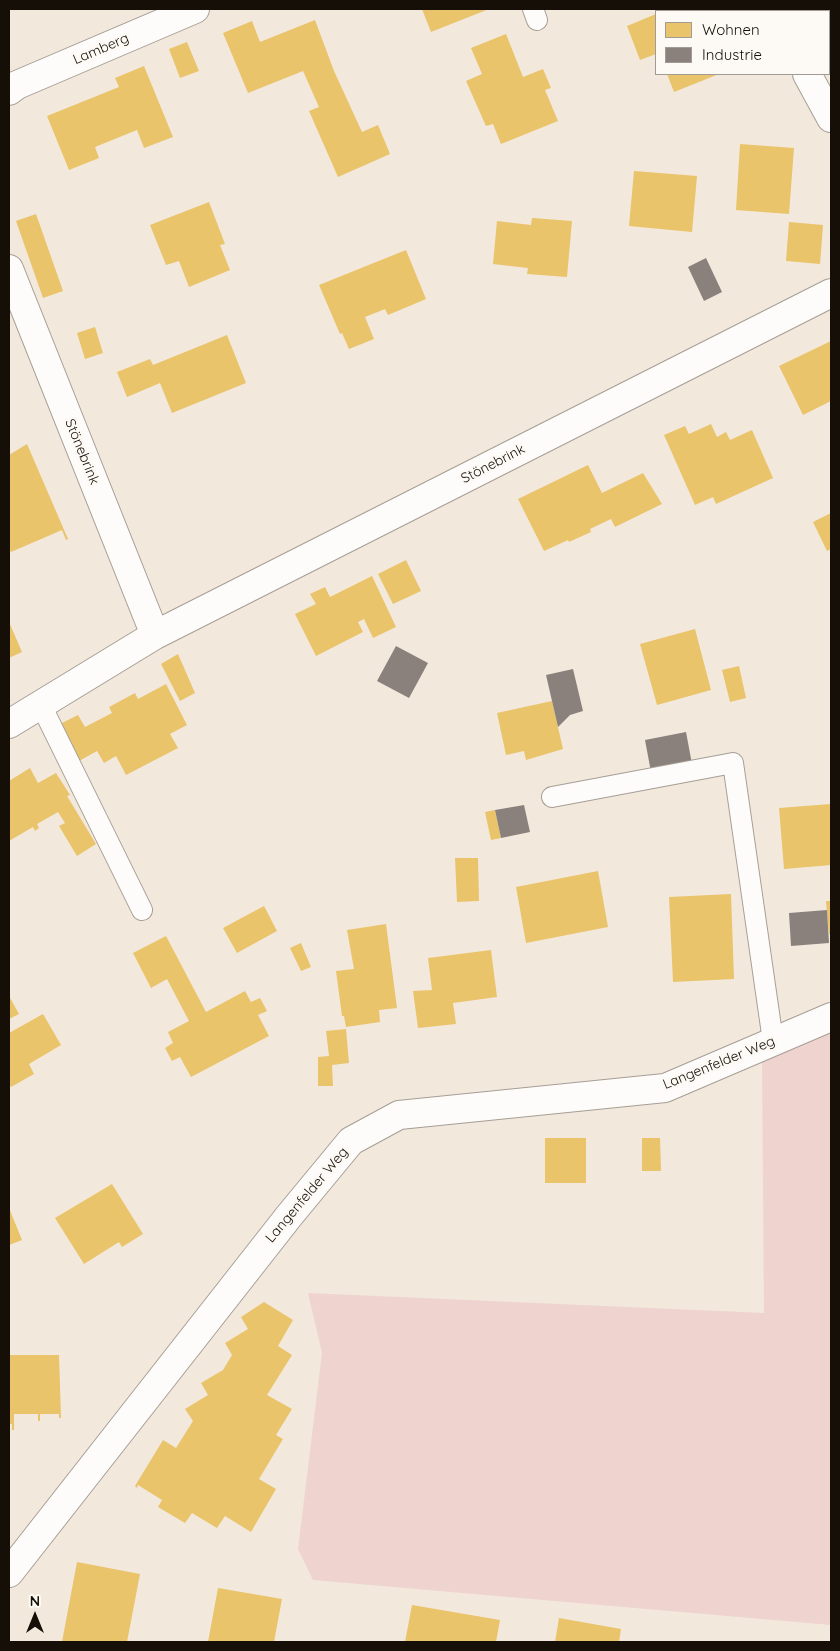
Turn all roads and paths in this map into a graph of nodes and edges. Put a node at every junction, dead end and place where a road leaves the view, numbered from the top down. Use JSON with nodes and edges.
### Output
{"nodes":[{"id":1,"x":195,"y":9,"type":"edge"},
{"id":2,"x":808,"y":75,"type":"edge"},
{"id":3,"x":9,"y":91,"type":"edge"},
{"id":4,"x":831,"y":118,"type":"edge"},
{"id":5,"x":9,"y":269,"type":"edge"},
{"id":6,"x":831,"y":293,"type":"edge"},
{"id":7,"x":155,"y":635,"type":"junction"},
{"id":8,"x":41,"y":704,"type":"junction"},
{"id":9,"x":9,"y":724,"type":"edge"},
{"id":10,"x":552,"y":797,"type":"dead end"},
{"id":11,"x":142,"y":910,"type":"dead end"},
{"id":12,"x":831,"y":1016,"type":"edge"},
{"id":13,"x":773,"y":1041,"type":"junction"},
{"id":14,"x":9,"y":1572,"type":"edge"}],
"edges":[{"from":1,"to":3,"type":"street","name":"Lamberg"},
{"from":2,"to":4,"type":"street"},
{"from":5,"to":7,"type":"street","name":"Stönebrink"},
{"from":6,"to":7,"type":"street","name":"Stönebrink"},
{"from":7,"to":8,"type":"street","name":"Stönebrink"},
{"from":8,"to":9,"type":"street","name":"Stönebrink"},
{"from":8,"to":11,"type":"lane"},
{"from":10,"to":13,"type":"lane"},
{"from":12,"to":13,"type":"street","name":"Langenfelder Weg"},
{"from":13,"to":14,"type":"street","name":"Langenfelder Weg"}]}
